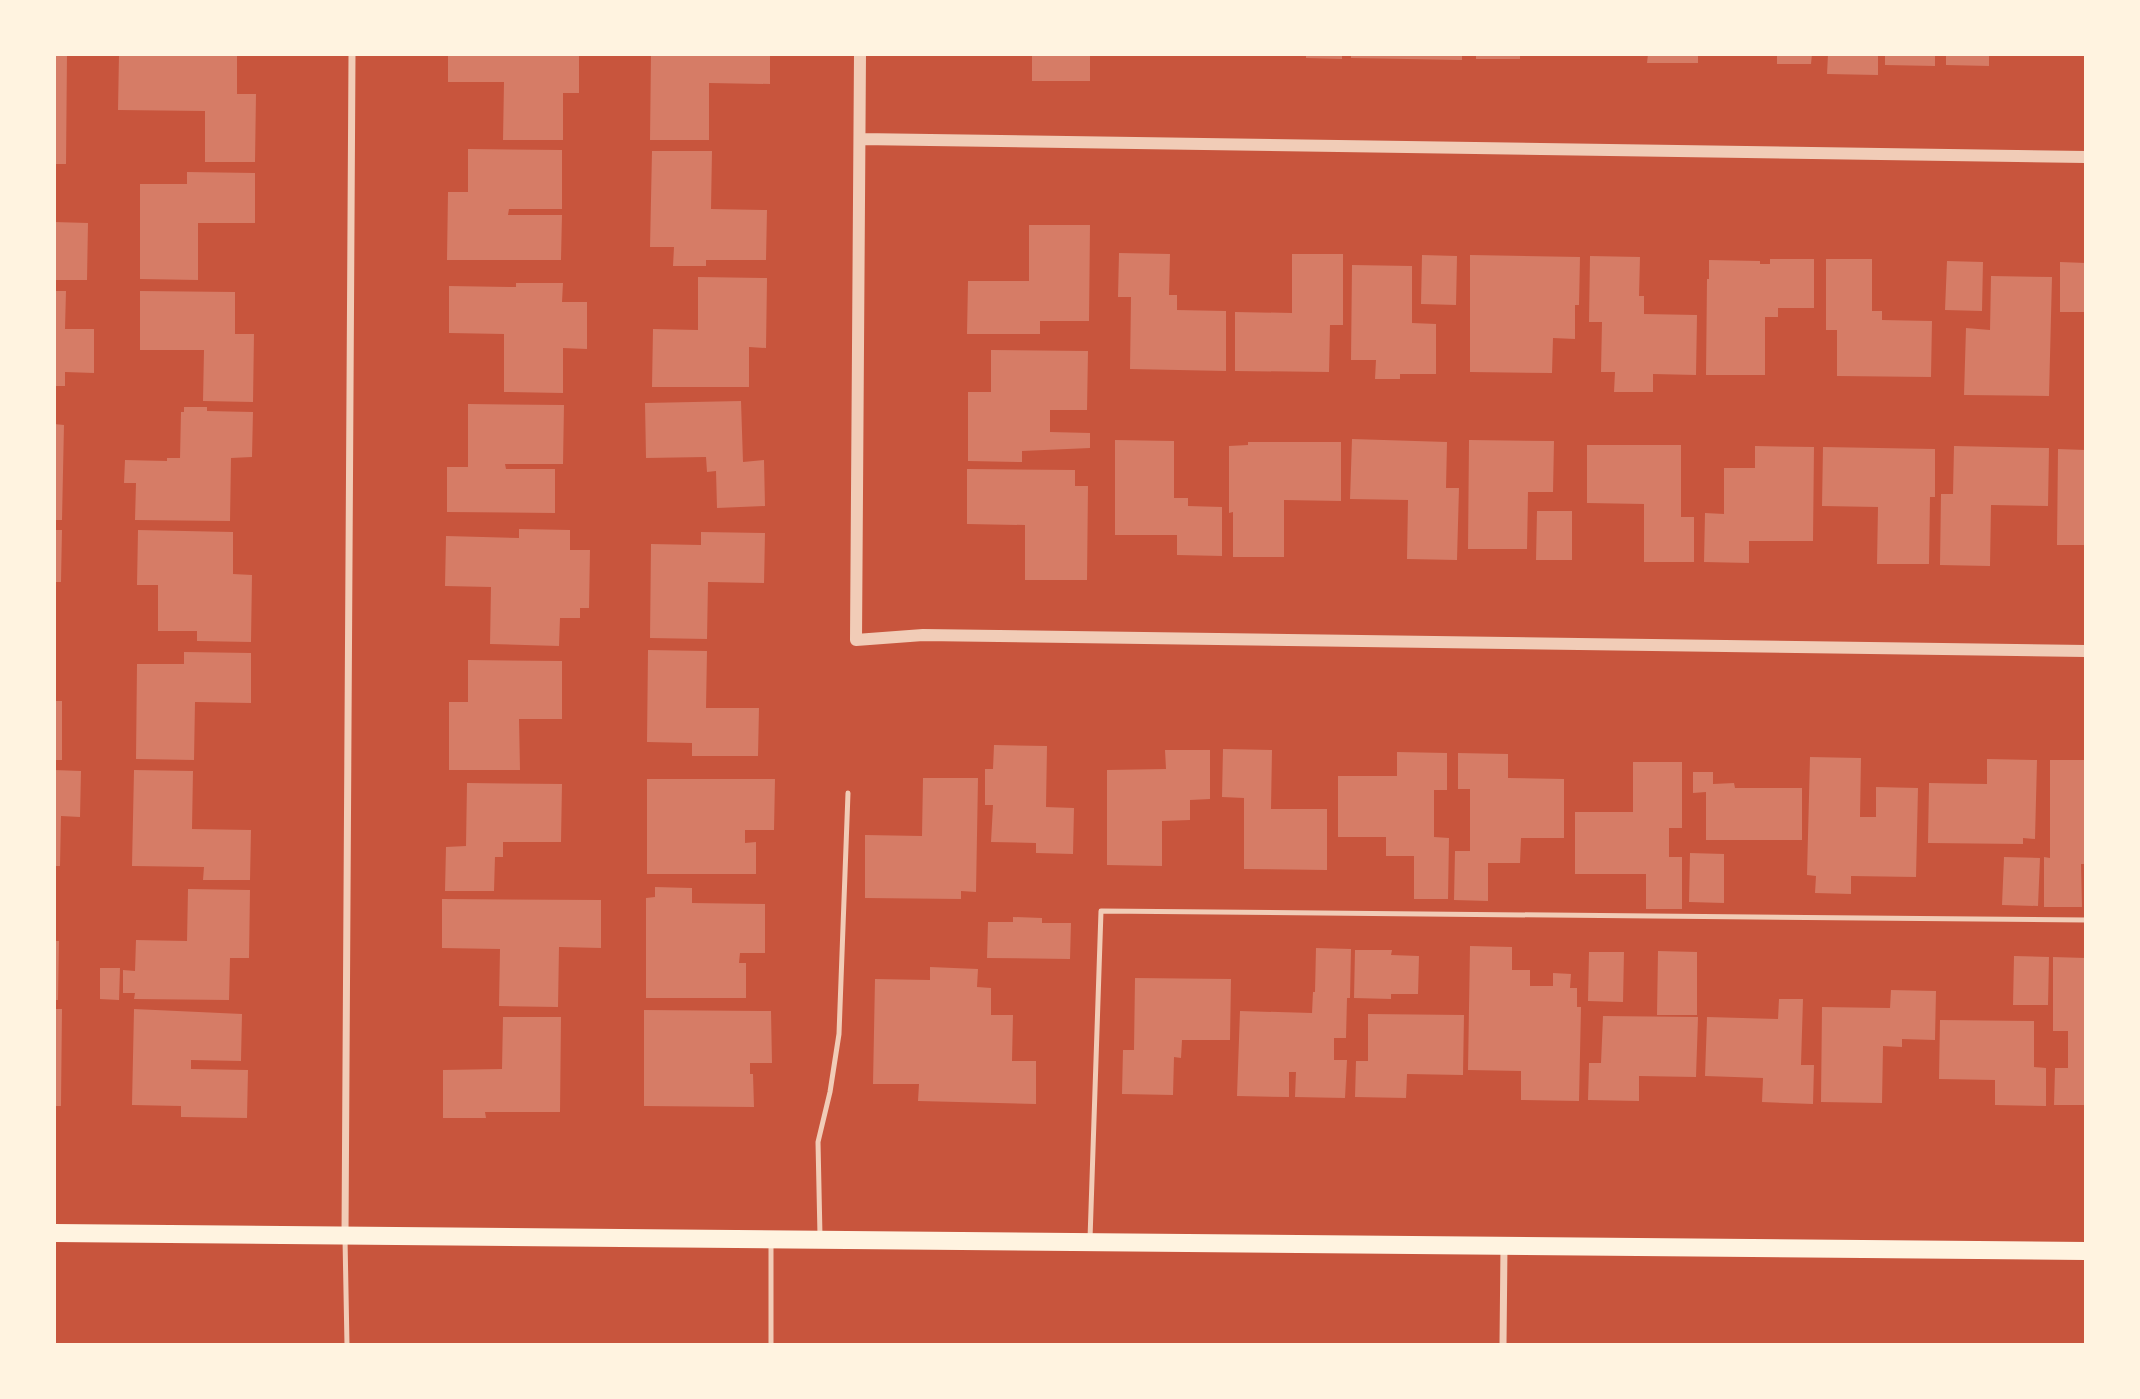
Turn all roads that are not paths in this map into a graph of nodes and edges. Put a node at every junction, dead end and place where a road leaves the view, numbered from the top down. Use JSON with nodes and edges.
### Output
{"nodes":[{"id":1,"x":352,"y":54,"type":"edge"},
{"id":2,"x":860,"y":54,"type":"edge"},
{"id":3,"x":860,"y":139,"type":"junction"},
{"id":4,"x":2086,"y":157,"type":"edge"},
{"id":5,"x":2086,"y":651,"type":"edge"},
{"id":6,"x":848,"y":793,"type":"dead end"},
{"id":7,"x":2086,"y":920,"type":"edge"},
{"id":8,"x":54,"y":1233,"type":"edge"},
{"id":9,"x":345,"y":1235,"type":"junction"},
{"id":10,"x":772,"y":1239,"type":"junction"},
{"id":11,"x":820,"y":1239,"type":"junction"},
{"id":12,"x":1090,"y":1242,"type":"junction"},
{"id":13,"x":1504,"y":1245,"type":"junction"},
{"id":14,"x":2086,"y":1251,"type":"edge"},
{"id":15,"x":347,"y":1345,"type":"edge"},
{"id":16,"x":771,"y":1345,"type":"edge"},
{"id":17,"x":1503,"y":1345,"type":"edge"}],
"edges":[{"from":1,"to":9,"type":"street"},
{"from":2,"to":3,"type":"street"},
{"from":3,"to":4,"type":"street"},
{"from":3,"to":5,"type":"street"},
{"from":6,"to":11,"type":"lane"},
{"from":7,"to":12,"type":"lane"},
{"from":8,"to":9,"type":"main road"},
{"from":9,"to":10,"type":"main road"},
{"from":9,"to":15,"type":"lane"},
{"from":10,"to":11,"type":"main road"},
{"from":10,"to":16,"type":"lane"},
{"from":11,"to":12,"type":"main road"},
{"from":12,"to":13,"type":"main road"},
{"from":13,"to":14,"type":"main road"},
{"from":13,"to":17,"type":"street"}]}
